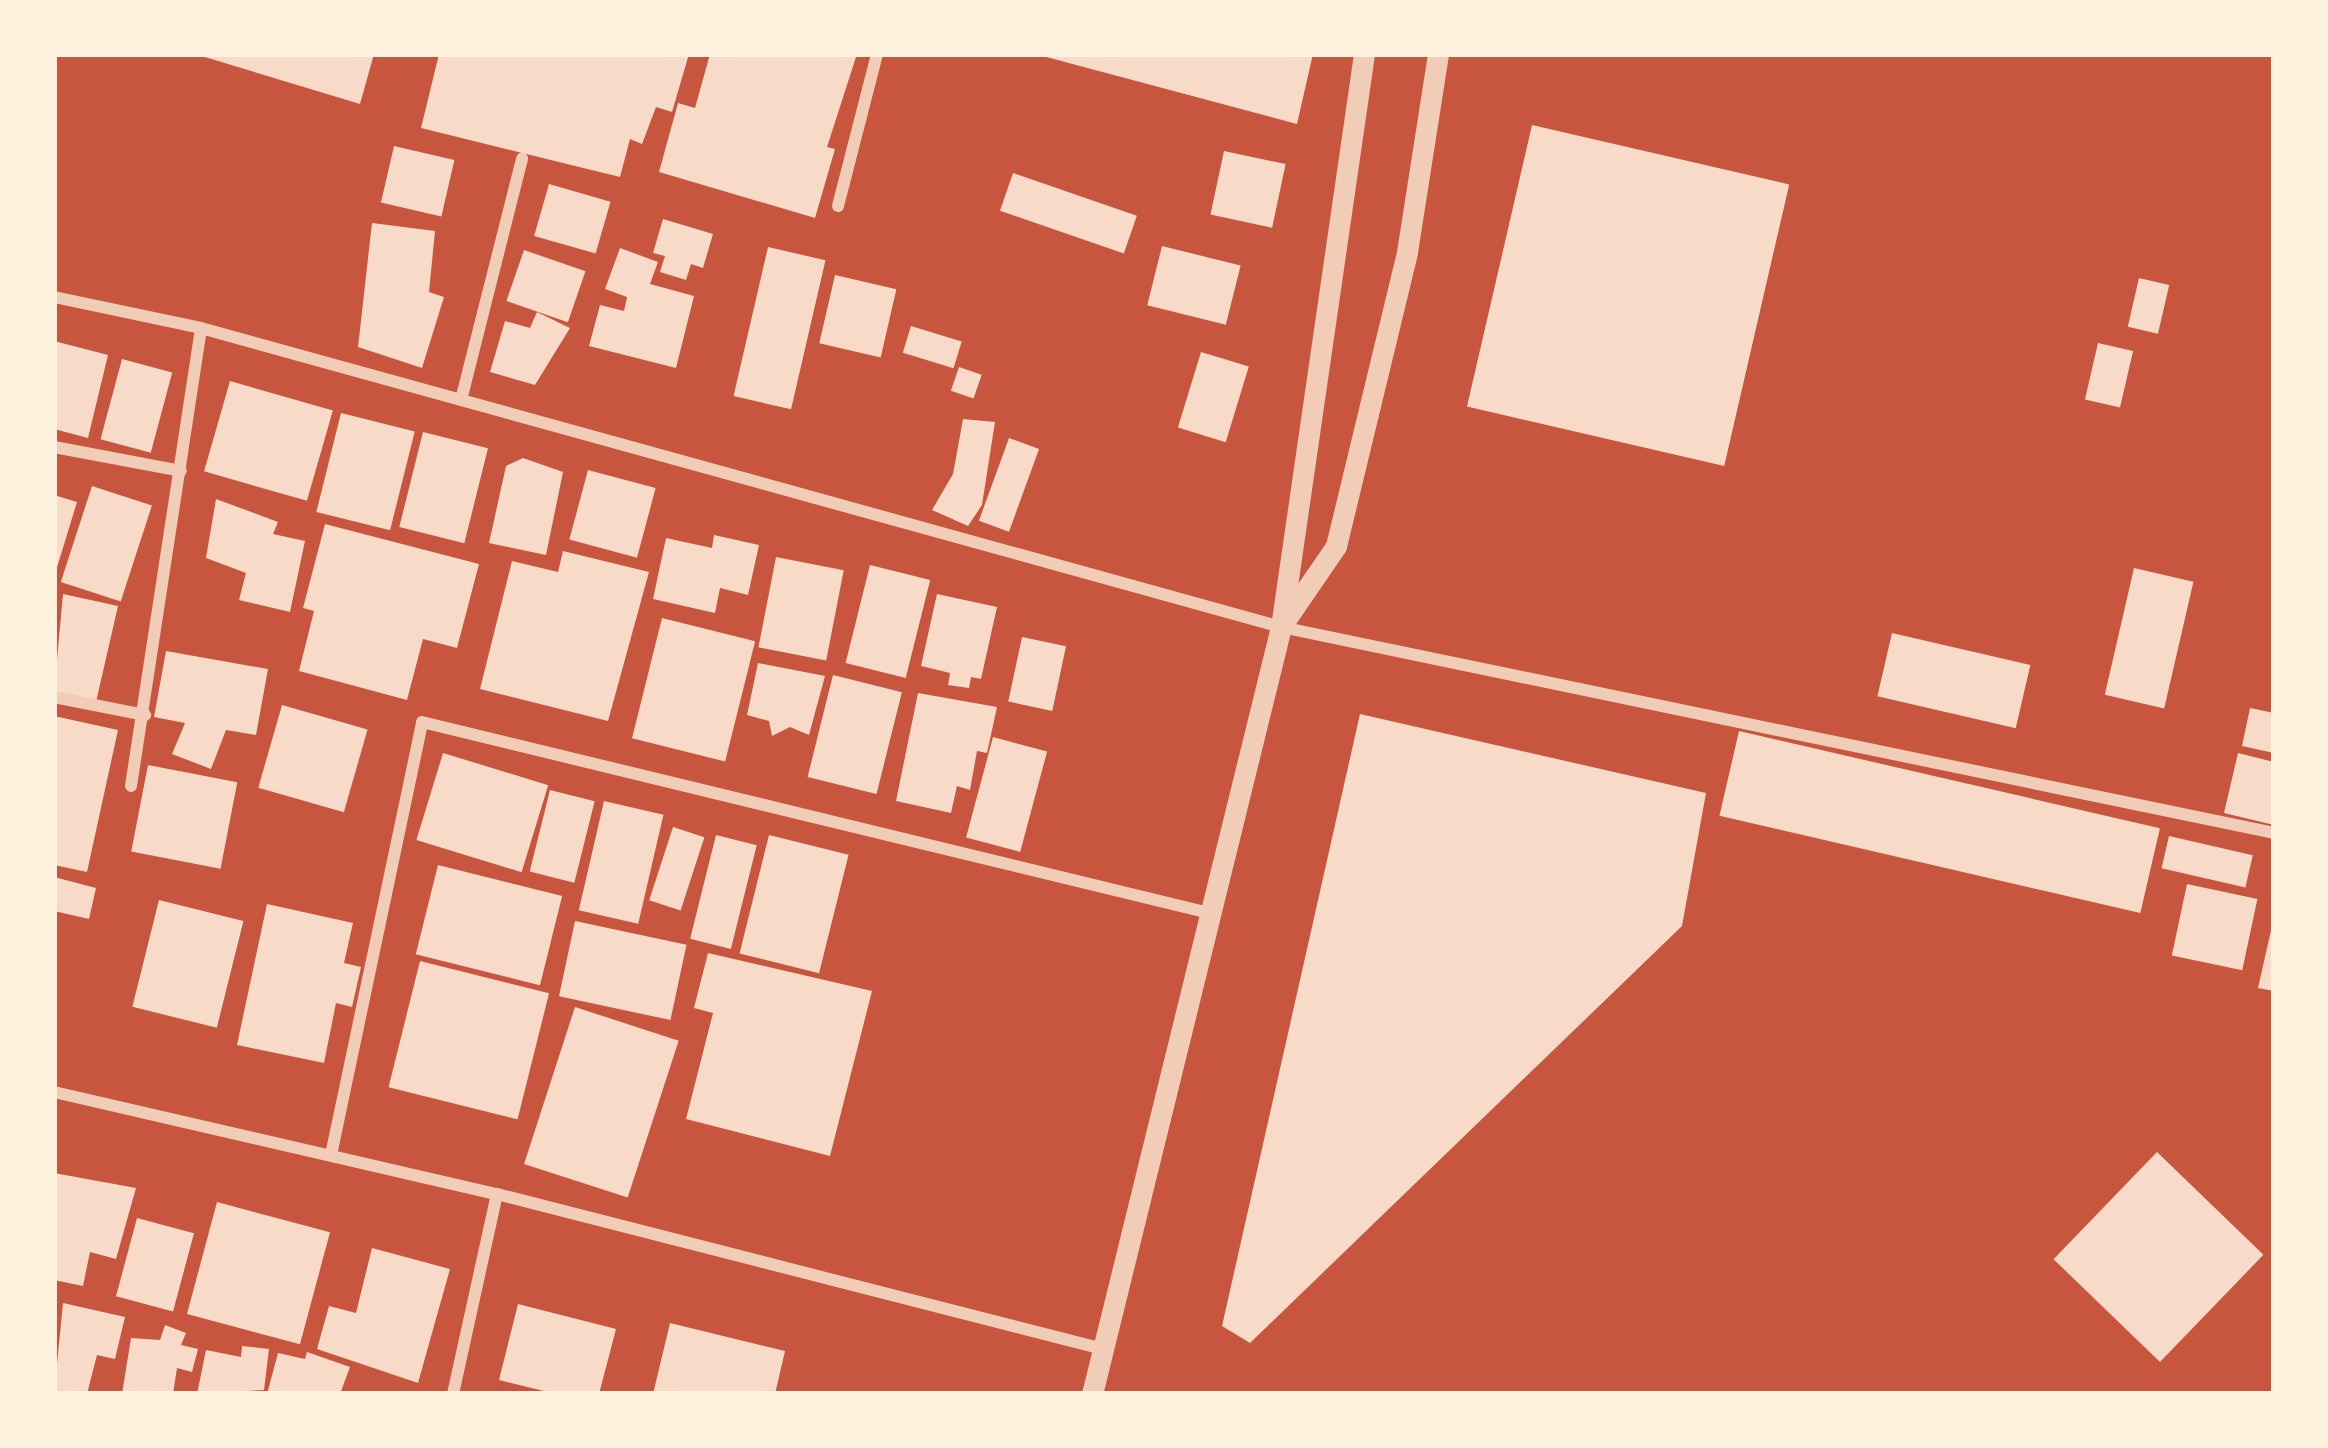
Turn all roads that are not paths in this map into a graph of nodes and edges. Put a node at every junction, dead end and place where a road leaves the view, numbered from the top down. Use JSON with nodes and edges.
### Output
{"nodes":[{"id":1,"x":877,"y":54,"type":"edge"},
{"id":2,"x":1364,"y":54,"type":"edge"},
{"id":3,"x":1438,"y":54,"type":"edge"},
{"id":4,"x":522,"y":159,"type":"dead end"},
{"id":5,"x":838,"y":206,"type":"dead end"},
{"id":6,"x":54,"y":297,"type":"edge"},
{"id":7,"x":201,"y":328,"type":"junction"},
{"id":8,"x":460,"y":400,"type":"junction"},
{"id":9,"x":54,"y":447,"type":"edge"},
{"id":10,"x":181,"y":472,"type":"junction"},
{"id":11,"x":1281,"y":627,"type":"junction"},
{"id":12,"x":54,"y":697,"type":"edge"},
{"id":13,"x":145,"y":715,"type":"junction"},
{"id":14,"x":131,"y":786,"type":"dead end"},
{"id":15,"x":2274,"y":833,"type":"edge"},
{"id":16,"x":1209,"y":913,"type":"junction"},
{"id":17,"x":54,"y":1092,"type":"edge"},
{"id":18,"x":331,"y":1155,"type":"junction"},
{"id":19,"x":497,"y":1194,"type":"junction"},
{"id":20,"x":1103,"y":1349,"type":"junction"},
{"id":21,"x":453,"y":1394,"type":"edge"},
{"id":22,"x":1092,"y":1394,"type":"edge"}],
"edges":[{"from":1,"to":5,"type":"street"},
{"from":2,"to":11,"type":"street"},
{"from":3,"to":11,"type":"street"},
{"from":4,"to":8,"type":"street"},
{"from":6,"to":7,"type":"street"},
{"from":7,"to":8,"type":"street"},
{"from":7,"to":10,"type":"street"},
{"from":8,"to":11,"type":"street"},
{"from":9,"to":10,"type":"street"},
{"from":10,"to":13,"type":"street"},
{"from":11,"to":15,"type":"street"},
{"from":11,"to":16,"type":"street"},
{"from":12,"to":13,"type":"street"},
{"from":13,"to":14,"type":"street"},
{"from":16,"to":18,"type":"street"},
{"from":16,"to":20,"type":"street"},
{"from":17,"to":18,"type":"street"},
{"from":18,"to":19,"type":"street"},
{"from":19,"to":20,"type":"street"},
{"from":19,"to":21,"type":"street"},
{"from":20,"to":22,"type":"street"}]}
